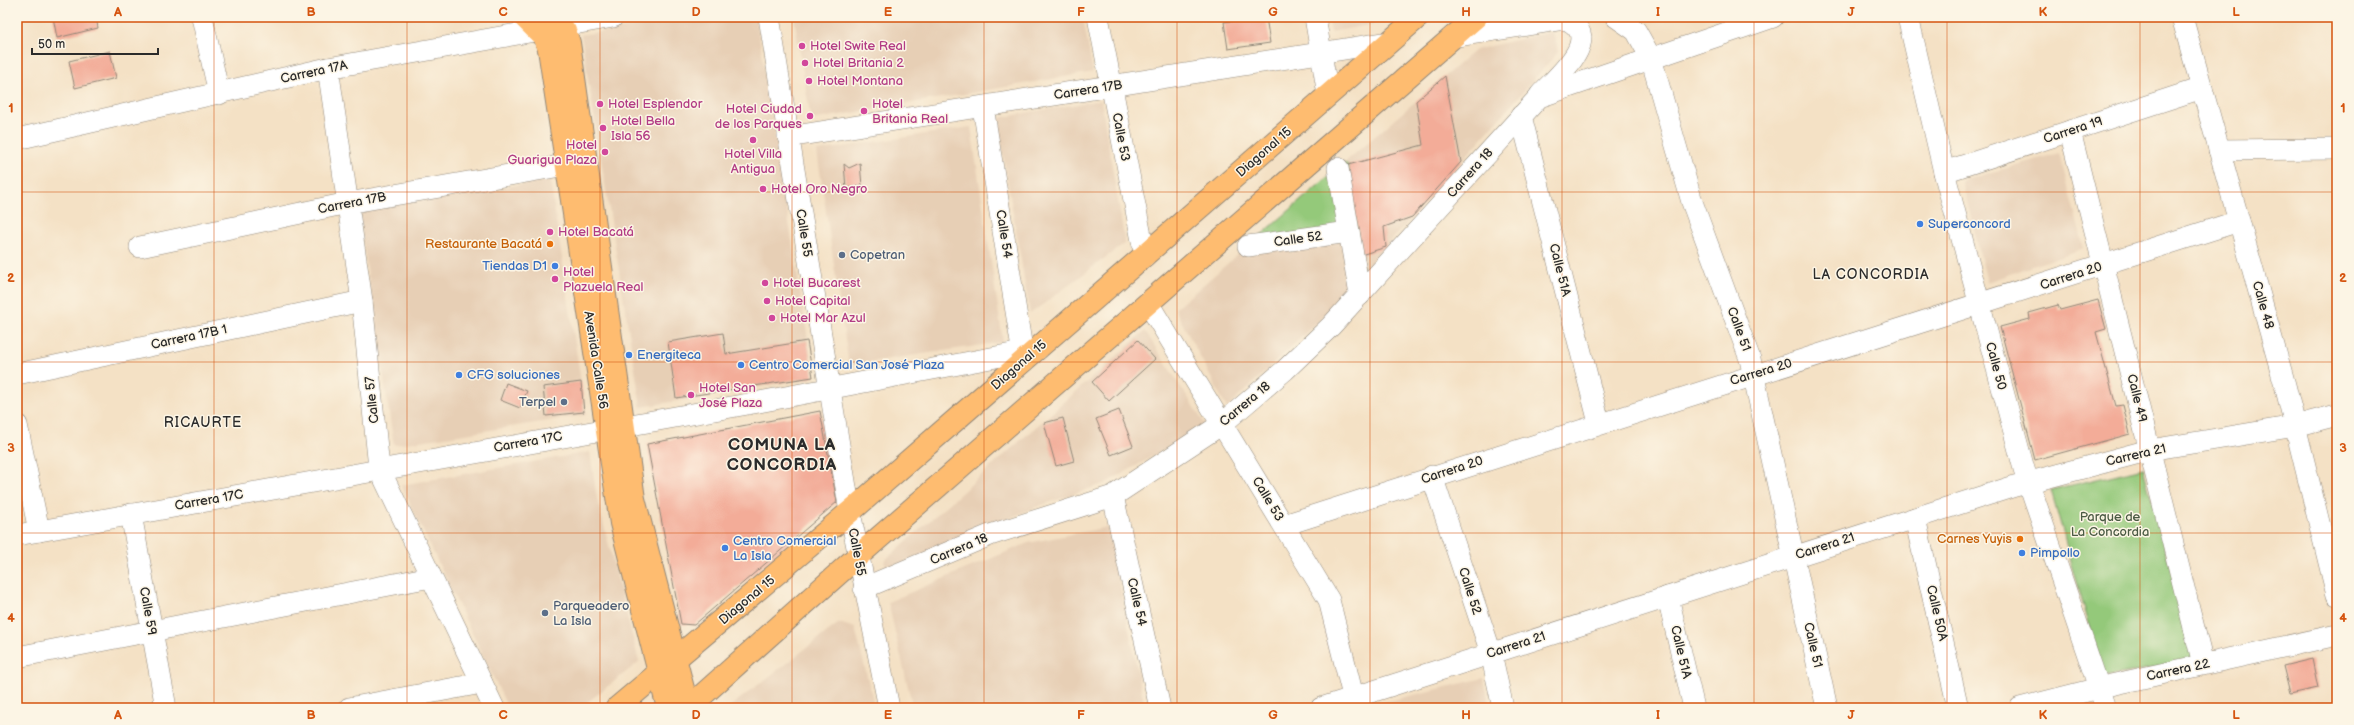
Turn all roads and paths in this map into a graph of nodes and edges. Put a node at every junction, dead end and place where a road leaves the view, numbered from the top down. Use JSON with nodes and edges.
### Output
{"nodes":[{"id":1,"x":202,"y":17,"type":"edge"},
{"id":2,"x":613,"y":17,"type":"edge"},
{"id":3,"x":769,"y":17,"type":"edge"},
{"id":4,"x":1098,"y":17,"type":"edge"},
{"id":5,"x":1315,"y":17,"type":"edge"},
{"id":6,"x":1418,"y":17,"type":"edge"},
{"id":7,"x":1476,"y":17,"type":"edge"},
{"id":8,"x":1616,"y":17,"type":"edge"},
{"id":9,"x":1773,"y":17,"type":"edge"},
{"id":10,"x":1908,"y":17,"type":"edge"},
{"id":11,"x":2182,"y":17,"type":"edge"},
{"id":12,"x":1571,"y":18,"type":"edge"},
{"id":13,"x":544,"y":22,"type":"edge"},
{"id":14,"x":1452,"y":37,"type":"junction"},
{"id":15,"x":1389,"y":42,"type":"junction"},
{"id":16,"x":1321,"y":53,"type":"junction"},
{"id":17,"x":1651,"y":58,"type":"junction"},
{"id":18,"x":328,"y":68,"type":"junction"},
{"id":19,"x":1112,"y":86,"type":"junction"},
{"id":20,"x":2202,"y":88,"type":"junction"},
{"id":21,"x":219,"y":94,"type":"junction"},
{"id":22,"x":1328,"y":95,"type":"junction"},
{"id":23,"x":1539,"y":97,"type":"junction"},
{"id":24,"x":983,"y":106,"type":"junction"},
{"id":25,"x":1521,"y":116,"type":"junction"},
{"id":26,"x":2070,"y":131,"type":"junction"},
{"id":27,"x":788,"y":137,"type":"junction"},
{"id":28,"x":17,"y":139,"type":"edge"},
{"id":29,"x":2337,"y":149,"type":"edge"},
{"id":30,"x":2219,"y":150,"type":"junction"},
{"id":31,"x":566,"y":165,"type":"junction"},
{"id":32,"x":1338,"y":168,"type":"dead end"},
{"id":33,"x":1944,"y":172,"type":"junction"},
{"id":34,"x":348,"y":203,"type":"junction"},
{"id":35,"x":2239,"y":221,"type":"junction"},
{"id":36,"x":1349,"y":232,"type":"junction"},
{"id":37,"x":1248,"y":246,"type":"dead end"},
{"id":38,"x":140,"y":247,"type":"dead end"},
{"id":39,"x":1145,"y":256,"type":"junction"},
{"id":40,"x":2104,"y":266,"type":"junction"},
{"id":41,"x":1360,"y":295,"type":"junction"},
{"id":42,"x":362,"y":301,"type":"junction"},
{"id":43,"x":1148,"y":303,"type":"junction"},
{"id":44,"x":1980,"y":305,"type":"junction"},
{"id":45,"x":1028,"y":354,"type":"junction"},
{"id":46,"x":1754,"y":373,"type":"junction"},
{"id":47,"x":17,"y":374,"type":"edge"},
{"id":48,"x":829,"y":388,"type":"junction"},
{"id":49,"x":2337,"y":415,"type":"edge"},
{"id":50,"x":1599,"y":423,"type":"junction"},
{"id":51,"x":1222,"y":424,"type":"junction"},
{"id":52,"x":17,"y":426,"type":"edge"},
{"id":53,"x":2296,"y":426,"type":"junction"},
{"id":54,"x":614,"y":427,"type":"junction"},
{"id":55,"x":2150,"y":450,"type":"junction"},
{"id":56,"x":379,"y":468,"type":"junction"},
{"id":57,"x":1432,"y":476,"type":"junction"},
{"id":58,"x":2028,"y":482,"type":"junction"},
{"id":59,"x":1113,"y":496,"type":"junction"},
{"id":60,"x":850,"y":512,"type":"junction"},
{"id":61,"x":131,"y":514,"type":"junction"},
{"id":62,"x":1915,"y":518,"type":"junction"},
{"id":63,"x":1284,"y":524,"type":"junction"},
{"id":64,"x":39,"y":531,"type":"junction"},
{"id":65,"x":17,"y":535,"type":"edge"},
{"id":66,"x":858,"y":556,"type":"junction"},
{"id":67,"x":1793,"y":557,"type":"junction"},
{"id":68,"x":431,"y":577,"type":"junction"},
{"id":69,"x":864,"y":588,"type":"junction"},
{"id":70,"x":2337,"y":595,"type":"edge"},
{"id":71,"x":1668,"y":596,"type":"junction"},
{"id":72,"x":152,"y":631,"type":"junction"},
{"id":73,"x":2337,"y":635,"type":"edge"},
{"id":74,"x":1491,"y":653,"type":"junction"},
{"id":75,"x":17,"y":657,"type":"edge"},
{"id":76,"x":2203,"y":664,"type":"junction"},
{"id":77,"x":667,"y":667,"type":"junction"},
{"id":78,"x":482,"y":683,"type":"junction"},
{"id":79,"x":2100,"y":687,"type":"junction"},
{"id":80,"x":1355,"y":702,"type":"edge"},
{"id":81,"x":166,"y":708,"type":"edge"},
{"id":82,"x":349,"y":708,"type":"edge"},
{"id":83,"x":494,"y":708,"type":"edge"},
{"id":84,"x":617,"y":708,"type":"edge"},
{"id":85,"x":668,"y":708,"type":"edge"},
{"id":86,"x":688,"y":708,"type":"edge"},
{"id":87,"x":889,"y":708,"type":"edge"},
{"id":88,"x":1160,"y":708,"type":"edge"},
{"id":89,"x":1321,"y":708,"type":"edge"},
{"id":90,"x":1503,"y":708,"type":"edge"},
{"id":91,"x":1694,"y":708,"type":"edge"},
{"id":92,"x":1827,"y":708,"type":"edge"},
{"id":93,"x":1958,"y":708,"type":"edge"},
{"id":94,"x":2020,"y":708,"type":"edge"},
{"id":95,"x":2106,"y":708,"type":"edge"}],
"edges":[{"from":1,"to":21,"type":"street"},
{"from":2,"to":13,"type":"street","name":"Carrera 17A"},
{"from":3,"to":27,"type":"street","name":"Calle 55"},
{"from":4,"to":19,"type":"street","name":"Calle 53"},
{"from":5,"to":16,"type":"street"},
{"from":6,"to":15,"type":"main road","name":"Diagonal 15"},
{"from":7,"to":14,"type":"main road"},
{"from":8,"to":17,"type":"street","name":"Calle 51"},
{"from":9,"to":17,"type":"street","name":"Carrera 18"},
{"from":10,"to":33,"type":"street","name":"Calle 50"},
{"from":11,"to":20,"type":"street","name":"Calle 48"},
{"from":12,"to":14,"type":"street"},
{"from":12,"to":23,"type":"street","name":"Carrera 18"},
{"from":13,"to":18,"type":"street","name":"Carrera 17A"},
{"from":13,"to":31,"type":"main road","name":"Avenida Calle 56"},
{"from":13,"to":54,"type":"main road","name":"Avenida Calle 56"},
{"from":14,"to":43,"type":"main road"},
{"from":15,"to":16,"type":"street","name":"Carrera 17B"},
{"from":15,"to":22,"type":"main road","name":"Diagonal 15"},
{"from":16,"to":19,"type":"street","name":"Carrera 17B"},
{"from":16,"to":22,"type":"street"},
{"from":17,"to":23,"type":"street","name":"Carrera 18"},
{"from":17,"to":46,"type":"street","name":"Calle 51"},
{"from":18,"to":21,"type":"street","name":"Carrera 17A"},
{"from":18,"to":34,"type":"street","name":"Calle 57"},
{"from":19,"to":24,"type":"street","name":"Carrera 17B"},
{"from":19,"to":39,"type":"street","name":"Calle 53"},
{"from":20,"to":26,"type":"street","name":"Carrera 19"},
{"from":20,"to":30,"type":"street","name":"Calle 48"},
{"from":21,"to":28,"type":"street","name":"Carrera 17A"},
{"from":22,"to":39,"type":"main road","name":"Diagonal 15"},
{"from":23,"to":25,"type":"street","name":"Carrera 18"},
{"from":24,"to":27,"type":"street","name":"Carrera 17B"},
{"from":24,"to":45,"type":"street","name":"Calle 54"},
{"from":25,"to":41,"type":"street","name":"Carrera 18"},
{"from":25,"to":50,"type":"street","name":"Calle 51A"},
{"from":26,"to":33,"type":"street","name":"Carrera 19"},
{"from":26,"to":40,"type":"street","name":"Calle 49"},
{"from":27,"to":48,"type":"street","name":"Calle 55"},
{"from":29,"to":30,"type":"street"},
{"from":30,"to":35,"type":"street","name":"Calle 48"},
{"from":31,"to":34,"type":"street","name":"Carrera 17B"},
{"from":31,"to":54,"type":"main road","name":"Avenida Calle 56"},
{"from":32,"to":36,"type":"street"},
{"from":33,"to":44,"type":"street","name":"Calle 50"},
{"from":34,"to":38,"type":"street","name":"Carrera 17B"},
{"from":34,"to":42,"type":"street","name":"Calle 57"},
{"from":35,"to":40,"type":"street","name":"Carrera 20"},
{"from":35,"to":53,"type":"street","name":"Calle 48"},
{"from":36,"to":37,"type":"street","name":"Calle 52"},
{"from":36,"to":41,"type":"street"},
{"from":39,"to":45,"type":"main road","name":"Diagonal 15"},
{"from":40,"to":44,"type":"street","name":"Carrera 20"},
{"from":40,"to":55,"type":"street","name":"Calle 49"},
{"from":41,"to":51,"type":"street","name":"Carrera 18"},
{"from":42,"to":47,"type":"street","name":"Carrera 17B 1"},
{"from":42,"to":56,"type":"street","name":"Calle 57"},
{"from":43,"to":51,"type":"street","name":"Calle 53"},
{"from":43,"to":66,"type":"main road"},
{"from":44,"to":46,"type":"street","name":"Carrera 20"},
{"from":44,"to":58,"type":"street","name":"Calle 50"},
{"from":45,"to":48,"type":"street","name":"Carrera 17C"},
{"from":45,"to":60,"type":"main road","name":"Diagonal 15"},
{"from":46,"to":50,"type":"street","name":"Carrera 20"},
{"from":46,"to":67,"type":"street","name":"Calle 51"},
{"from":48,"to":54,"type":"street","name":"Carrera 17C"},
{"from":48,"to":60,"type":"street","name":"Calle 55"},
{"from":49,"to":53,"type":"street","name":"Carrera 21"},
{"from":50,"to":57,"type":"street","name":"Carrera 20"},
{"from":51,"to":59,"type":"street","name":"Carrera 18"},
{"from":51,"to":63,"type":"street","name":"Calle 53"},
{"from":52,"to":64,"type":"street"},
{"from":53,"to":55,"type":"street","name":"Carrera 21"},
{"from":53,"to":70,"type":"street","name":"Calle 48"},
{"from":54,"to":56,"type":"street","name":"Carrera 17C"},
{"from":54,"to":77,"type":"main road","name":"Avenida Calle 56"},
{"from":55,"to":58,"type":"street","name":"Carrera 21"},
{"from":55,"to":76,"type":"street","name":"Calle 49"},
{"from":56,"to":61,"type":"street","name":"Carrera 17C"},
{"from":56,"to":68,"type":"street","name":"Calle 57"},
{"from":57,"to":63,"type":"street","name":"Carrera 20"},
{"from":57,"to":74,"type":"street","name":"Calle 52"},
{"from":58,"to":62,"type":"street","name":"Carrera 21"},
{"from":58,"to":79,"type":"street","name":"Calle 50"},
{"from":59,"to":69,"type":"street","name":"Carrera 18"},
{"from":59,"to":88,"type":"street","name":"Calle 54"},
{"from":60,"to":66,"type":"street","name":"Calle 55"},
{"from":60,"to":77,"type":"main road","name":"Diagonal 15"},
{"from":61,"to":64,"type":"street","name":"Carrera 17C"},
{"from":61,"to":72,"type":"street","name":"Calle 59"},
{"from":62,"to":67,"type":"street","name":"Carrera 21"},
{"from":62,"to":93,"type":"street","name":"Calle 50A"},
{"from":63,"to":80,"type":"street","name":"Calle 53"},
{"from":64,"to":65,"type":"street","name":"Carrera 17C"},
{"from":66,"to":69,"type":"street","name":"Calle 55"},
{"from":66,"to":86,"type":"main road"},
{"from":67,"to":71,"type":"street","name":"Carrera 21"},
{"from":67,"to":92,"type":"street","name":"Calle 51"},
{"from":68,"to":72,"type":"street"},
{"from":68,"to":78,"type":"street","name":"Calle 57"},
{"from":69,"to":87,"type":"street","name":"Calle 55"},
{"from":71,"to":74,"type":"street","name":"Carrera 21"},
{"from":71,"to":91,"type":"street","name":"Calle 51A"},
{"from":72,"to":75,"type":"street"},
{"from":72,"to":81,"type":"street","name":"Calle 59"},
{"from":73,"to":76,"type":"street","name":"Carrera 22"},
{"from":74,"to":80,"type":"street","name":"Carrera 21"},
{"from":74,"to":90,"type":"street","name":"Calle 52"},
{"from":76,"to":79,"type":"street","name":"Carrera 22"},
{"from":77,"to":84,"type":"main road","name":"Diagonal 15"},
{"from":77,"to":85,"type":"main road","name":"Avenida Calle 56"},
{"from":77,"to":86,"type":"main road","name":"Avenida Calle 56"},
{"from":78,"to":82,"type":"street"},
{"from":78,"to":83,"type":"street","name":"Calle 57"},
{"from":79,"to":94,"type":"street","name":"Carrera 22"},
{"from":79,"to":95,"type":"street","name":"Calle 50"},
{"from":80,"to":89,"type":"street","name":"Carrera 21"}]}
